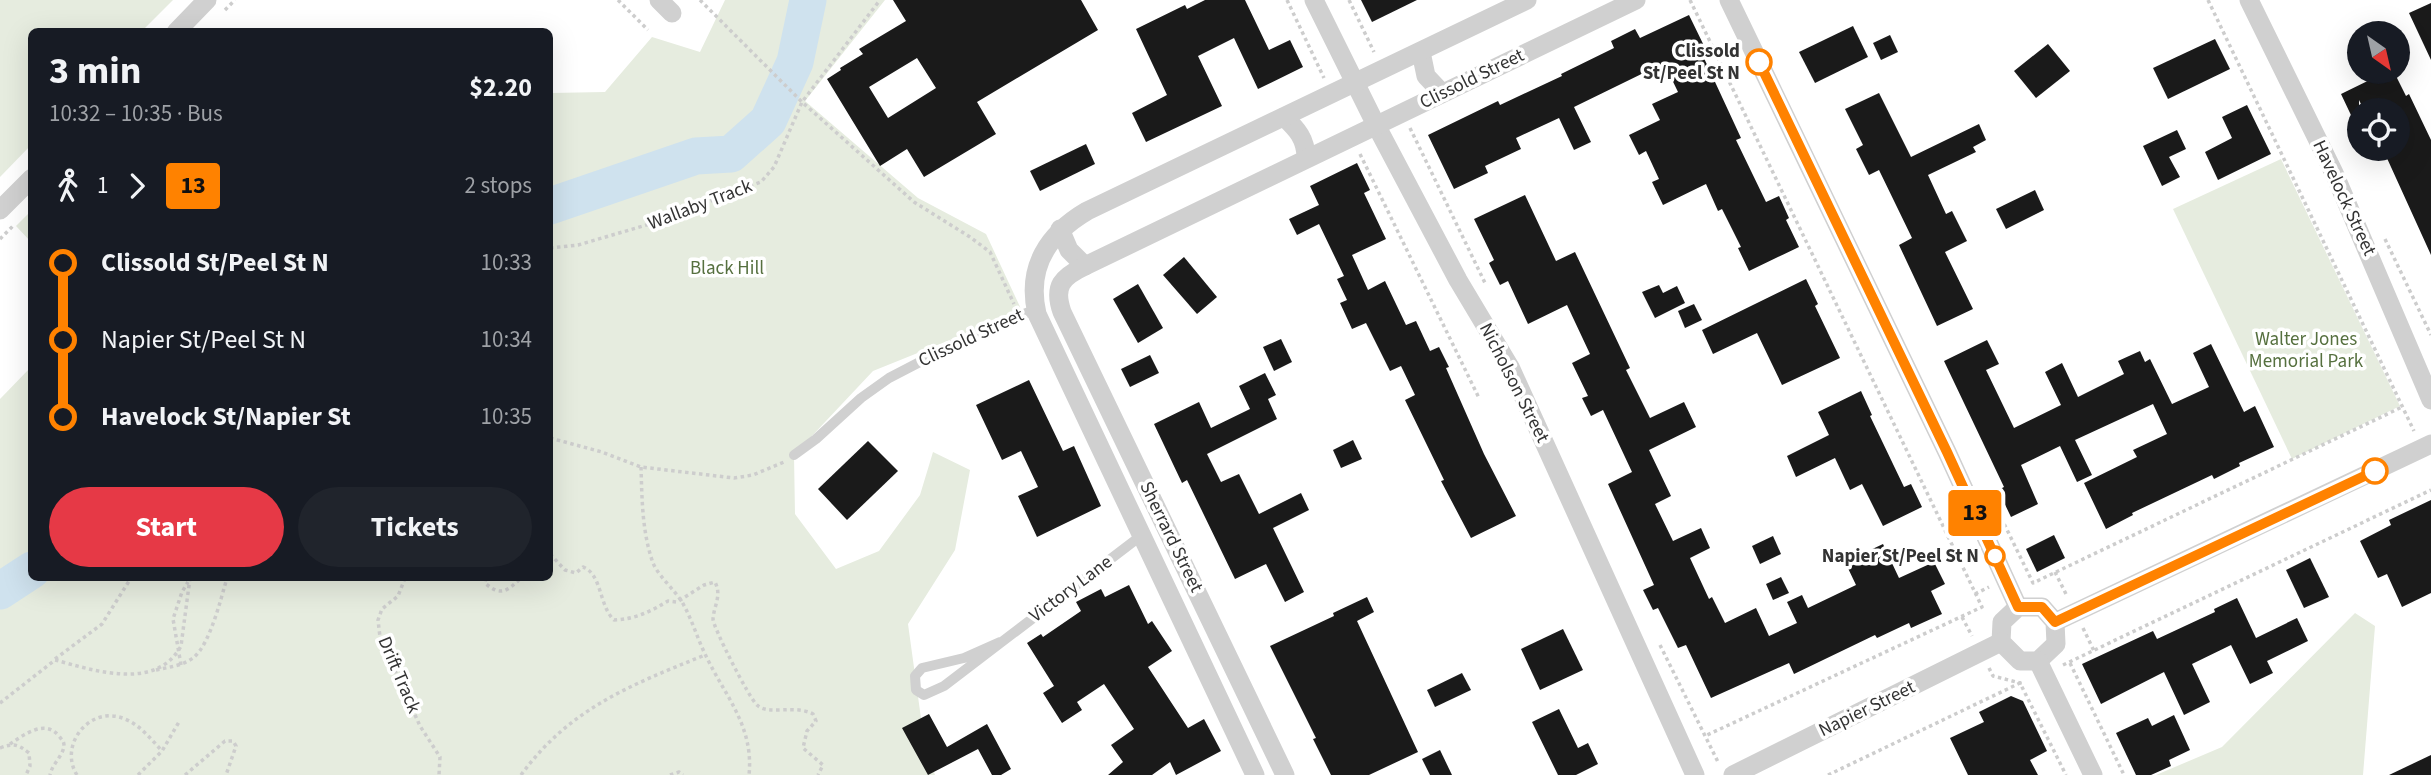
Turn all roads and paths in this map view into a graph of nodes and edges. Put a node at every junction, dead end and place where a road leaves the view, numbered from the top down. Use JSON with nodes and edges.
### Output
{"nodes":[{"id":1,"x":207,"y":0,"type":"edge"},
{"id":2,"x":618,"y":0,"type":"edge"},
{"id":3,"x":700,"y":0,"type":"edge"},
{"id":4,"x":880,"y":0,"type":"edge"},
{"id":5,"x":1314,"y":0,"type":"edge"},
{"id":6,"x":1349,"y":0,"type":"edge"},
{"id":7,"x":1527,"y":0,"type":"edge"},
{"id":8,"x":1636,"y":0,"type":"edge"},
{"id":9,"x":1690,"y":0,"type":"edge"},
{"id":10,"x":1729,"y":0,"type":"edge"},
{"id":11,"x":2208,"y":0,"type":"edge"},
{"id":12,"x":2249,"y":0,"type":"edge"},
{"id":13,"x":180,"y":28,"type":"edge"},
{"id":14,"x":648,"y":30,"type":"dead end"},
{"id":15,"x":1421,"y":52,"type":"junction"},
{"id":16,"x":1382,"y":70,"type":"junction"},
{"id":17,"x":1355,"y":84,"type":"junction"},
{"id":18,"x":1442,"y":93,"type":"junction"},
{"id":19,"x":802,"y":102,"type":"junction"},
{"id":20,"x":1284,"y":117,"type":"junction"},
{"id":21,"x":1376,"y":125,"type":"junction"},
{"id":22,"x":1361,"y":155,"type":"dead end"},
{"id":23,"x":1306,"y":158,"type":"junction"},
{"id":24,"x":28,"y":182,"type":"edge"},
{"id":25,"x":0,"y":210,"type":"edge"},
{"id":26,"x":1060,"y":229,"type":"junction"},
{"id":27,"x":553,"y":248,"type":"edge"},
{"id":28,"x":1085,"y":265,"type":"junction"},
{"id":29,"x":1059,"y":299,"type":"junction"},
{"id":30,"x":1027,"y":312,"type":"junction"},
{"id":31,"x":1072,"y":332,"type":"junction"},
{"id":32,"x":1050,"y":342,"type":"junction"},
{"id":33,"x":1479,"y":398,"type":"dead end"},
{"id":34,"x":2431,"y":400,"type":"edge"},
{"id":35,"x":553,"y":439,"type":"edge"},
{"id":36,"x":2431,"y":444,"type":"edge"},
{"id":37,"x":794,"y":455,"type":"joint"},
{"id":38,"x":641,"y":467,"type":"junction"},
{"id":39,"x":2431,"y":490,"type":"edge"},
{"id":40,"x":1142,"y":535,"type":"junction"},
{"id":41,"x":553,"y":557,"type":"edge"},
{"id":42,"x":129,"y":581,"type":"edge"},
{"id":43,"x":188,"y":581,"type":"edge"},
{"id":44,"x":190,"y":581,"type":"edge"},
{"id":45,"x":226,"y":581,"type":"edge"},
{"id":46,"x":404,"y":581,"type":"edge"},
{"id":47,"x":485,"y":581,"type":"edge"},
{"id":48,"x":517,"y":581,"type":"edge"},
{"id":49,"x":2033,"y":583,"type":"dead end"},
{"id":50,"x":680,"y":600,"type":"junction"},
{"id":51,"x":2018,"y":607,"type":"junction"},
{"id":52,"x":2055,"y":622,"type":"junction"},
{"id":53,"x":1000,"y":642,"type":"junction"},
{"id":54,"x":2001,"y":642,"type":"junction"},
{"id":55,"x":179,"y":651,"type":"junction"},
{"id":56,"x":705,"y":655,"type":"junction"},
{"id":57,"x":55,"y":660,"type":"junction"},
{"id":58,"x":2038,"y":661,"type":"junction"},
{"id":59,"x":181,"y":665,"type":"junction"},
{"id":60,"x":154,"y":670,"type":"junction"},
{"id":61,"x":0,"y":703,"type":"edge"},
{"id":62,"x":179,"y":722,"type":"dead end"},
{"id":63,"x":10,"y":744,"type":"junction"},
{"id":64,"x":0,"y":748,"type":"edge"},
{"id":65,"x":162,"y":751,"type":"junction"},
{"id":66,"x":1726,"y":770,"type":"edge"},
{"id":67,"x":26,"y":775,"type":"edge"},
{"id":68,"x":50,"y":775,"type":"edge"},
{"id":69,"x":77,"y":775,"type":"edge"},
{"id":70,"x":138,"y":775,"type":"edge"},
{"id":71,"x":185,"y":775,"type":"edge"},
{"id":72,"x":226,"y":775,"type":"edge"},
{"id":73,"x":439,"y":775,"type":"edge"},
{"id":74,"x":521,"y":775,"type":"edge"},
{"id":75,"x":670,"y":775,"type":"edge"},
{"id":76,"x":683,"y":775,"type":"edge"},
{"id":77,"x":749,"y":775,"type":"edge"},
{"id":78,"x":818,"y":775,"type":"edge"},
{"id":79,"x":1255,"y":775,"type":"edge"},
{"id":80,"x":1285,"y":775,"type":"edge"},
{"id":81,"x":1695,"y":775,"type":"edge"},
{"id":82,"x":1828,"y":775,"type":"edge"},
{"id":83,"x":2066,"y":775,"type":"edge"},
{"id":84,"x":2093,"y":775,"type":"edge"},
{"id":85,"x":2124,"y":775,"type":"edge"}],
"edges":[{"from":1,"to":13,"type":"street"},
{"from":2,"to":14,"type":"path"},
{"from":3,"to":19,"type":"path"},
{"from":4,"to":19,"type":"path","name":"Wallaby Track"},
{"from":5,"to":17,"type":"street","name":"Nicholson Street"},
{"from":6,"to":16,"type":"path"},
{"from":7,"to":15,"type":"street","name":"Clissold Street"},
{"from":8,"to":18,"type":"street","name":"Clissold Street"},
{"from":9,"to":66,"type":"path"},
{"from":10,"to":51,"type":"street"},
{"from":11,"to":49,"type":"path"},
{"from":12,"to":34,"type":"street","name":"Havelock Street"},
{"from":15,"to":16,"type":"street","name":"Clissold Street"},
{"from":15,"to":18,"type":"street"},
{"from":16,"to":17,"type":"street","name":"Clissold Street"},
{"from":17,"to":20,"type":"street","name":"Clissold Street"},
{"from":17,"to":21,"type":"street","name":"Nicholson Street"},
{"from":18,"to":21,"type":"street","name":"Clissold Street"},
{"from":19,"to":27,"type":"path","name":"Wallaby Track"},
{"from":19,"to":30,"type":"path"},
{"from":20,"to":23,"type":"street"},
{"from":20,"to":26,"type":"street","name":"Clissold Street"},
{"from":21,"to":23,"type":"street","name":"Clissold Street"},
{"from":21,"to":81,"type":"street","name":"Nicholson Street"},
{"from":22,"to":33,"type":"path"},
{"from":23,"to":28,"type":"street","name":"Clissold Street"},
{"from":24,"to":25,"type":"street"},
{"from":26,"to":28,"type":"street"},
{"from":26,"to":30,"type":"street","name":"Clissold Street"},
{"from":28,"to":29,"type":"street","name":"Clissold Street"},
{"from":29,"to":30,"type":"street"},
{"from":29,"to":31,"type":"street","name":"Sherrard Street"},
{"from":30,"to":32,"type":"street","name":"Sherrard Street"},
{"from":30,"to":37,"type":"lane","name":"Clissold Street"},
{"from":31,"to":32,"type":"street"},
{"from":31,"to":80,"type":"street","name":"Sherrard Street"},
{"from":32,"to":40,"type":"street","name":"Sherrard Street"},
{"from":35,"to":38,"type":"path"},
{"from":36,"to":52,"type":"street"},
{"from":37,"to":38,"type":"path"},
{"from":38,"to":50,"type":"path"},
{"from":39,"to":85,"type":"path"},
{"from":40,"to":53,"type":"lane","name":"Victory Lane"},
{"from":40,"to":79,"type":"street","name":"Sherrard Street"},
{"from":41,"to":50,"type":"path"},
{"from":42,"to":57,"type":"path"},
{"from":43,"to":55,"type":"path"},
{"from":44,"to":55,"type":"path"},
{"from":45,"to":59,"type":"path"},
{"from":46,"to":73,"type":"path","name":"Drift Track"},
{"from":47,"to":48,"type":"path"},
{"from":50,"to":56,"type":"path"},
{"from":50,"to":78,"type":"path"},
{"from":51,"to":52,"type":"street"},
{"from":51,"to":54,"type":"street"},
{"from":52,"to":58,"type":"street"},
{"from":53,"to":53,"type":"lane","name":"Victory Lane"},
{"from":54,"to":58,"type":"street"},
{"from":54,"to":66,"type":"street","name":"Napier Street"},
{"from":55,"to":59,"type":"path"},
{"from":55,"to":60,"type":"path"},
{"from":56,"to":74,"type":"path"},
{"from":56,"to":77,"type":"path"},
{"from":57,"to":60,"type":"path"},
{"from":57,"to":61,"type":"path"},
{"from":58,"to":84,"type":"street"},
{"from":59,"to":60,"type":"path"},
{"from":62,"to":65,"type":"path"},
{"from":63,"to":64,"type":"path"},
{"from":63,"to":67,"type":"path"},
{"from":63,"to":68,"type":"path"},
{"from":65,"to":69,"type":"path"},
{"from":65,"to":70,"type":"path"},
{"from":71,"to":72,"type":"path"},
{"from":75,"to":76,"type":"path"},
{"from":82,"to":83,"type":"path"}]}
